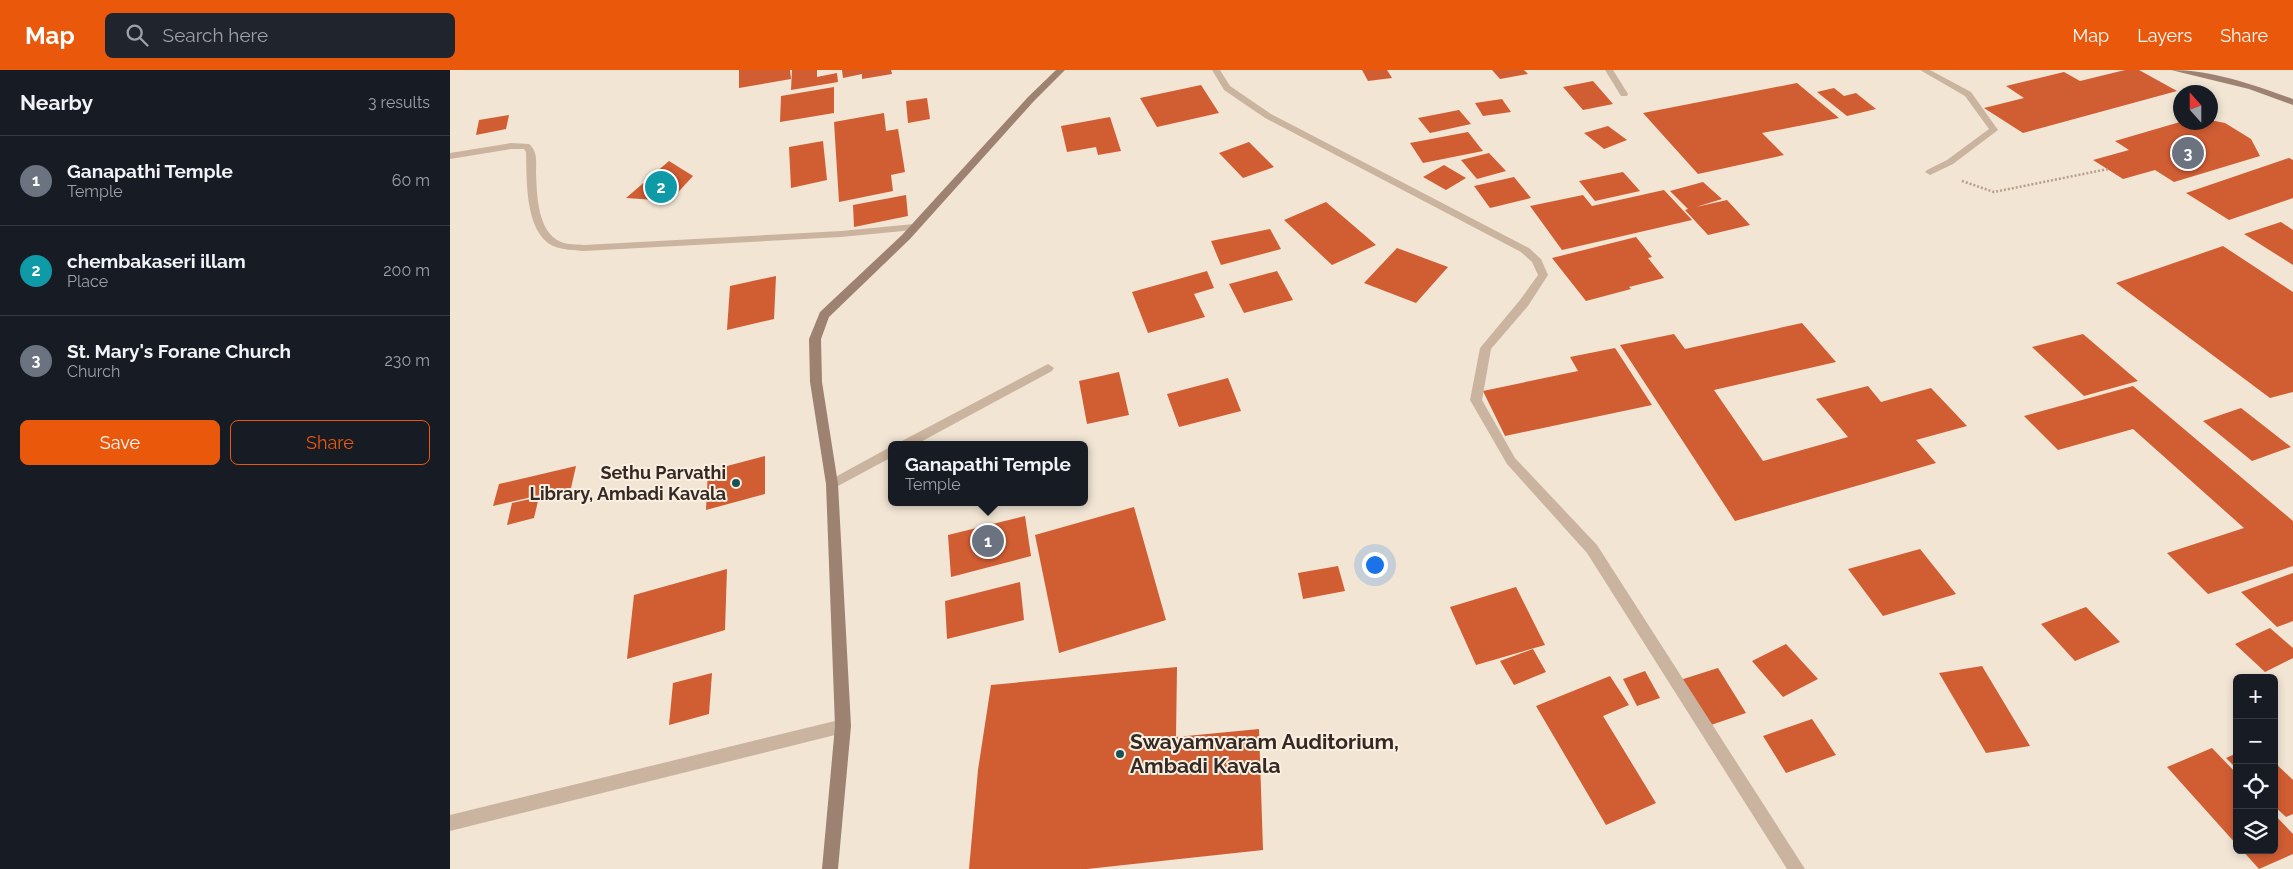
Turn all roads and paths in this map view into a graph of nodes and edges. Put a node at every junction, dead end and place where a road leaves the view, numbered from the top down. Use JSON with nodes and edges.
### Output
{"nodes":[{"id":1,"x":1061,"y":70,"type":"edge"},
{"id":2,"x":1216,"y":70,"type":"edge"},
{"id":3,"x":1609,"y":70,"type":"edge"},
{"id":4,"x":1924,"y":70,"type":"edge"},
{"id":5,"x":2175,"y":70,"type":"edge"},
{"id":6,"x":1624,"y":94,"type":"dead end"},
{"id":7,"x":2293,"y":102,"type":"edge"},
{"id":8,"x":450,"y":156,"type":"edge"},
{"id":9,"x":2108,"y":169,"type":"dead end"},
{"id":10,"x":1930,"y":172,"type":"joint"},
{"id":11,"x":914,"y":227,"type":"junction"},
{"id":12,"x":1048,"y":368,"type":"dead end"},
{"id":13,"x":911,"y":441,"type":"edge"},
{"id":14,"x":888,"y":454,"type":"edge"},
{"id":15,"x":832,"y":484,"type":"junction"},
{"id":16,"x":843,"y":726,"type":"junction"},
{"id":17,"x":450,"y":823,"type":"edge"},
{"id":18,"x":830,"y":869,"type":"edge"},
{"id":19,"x":1797,"y":869,"type":"edge"}],
"edges":[{"from":1,"to":11,"type":"main road"},
{"from":2,"to":19,"type":"street"},
{"from":3,"to":6,"type":"street"},
{"from":4,"to":10,"type":"street"},
{"from":5,"to":7,"type":"main road"},
{"from":8,"to":11,"type":"street"},
{"from":9,"to":10,"type":"path"},
{"from":11,"to":15,"type":"main road"},
{"from":12,"to":13,"type":"street"},
{"from":14,"to":15,"type":"street"},
{"from":15,"to":16,"type":"main road"},
{"from":16,"to":17,"type":"street"},
{"from":16,"to":18,"type":"main road"}]}
